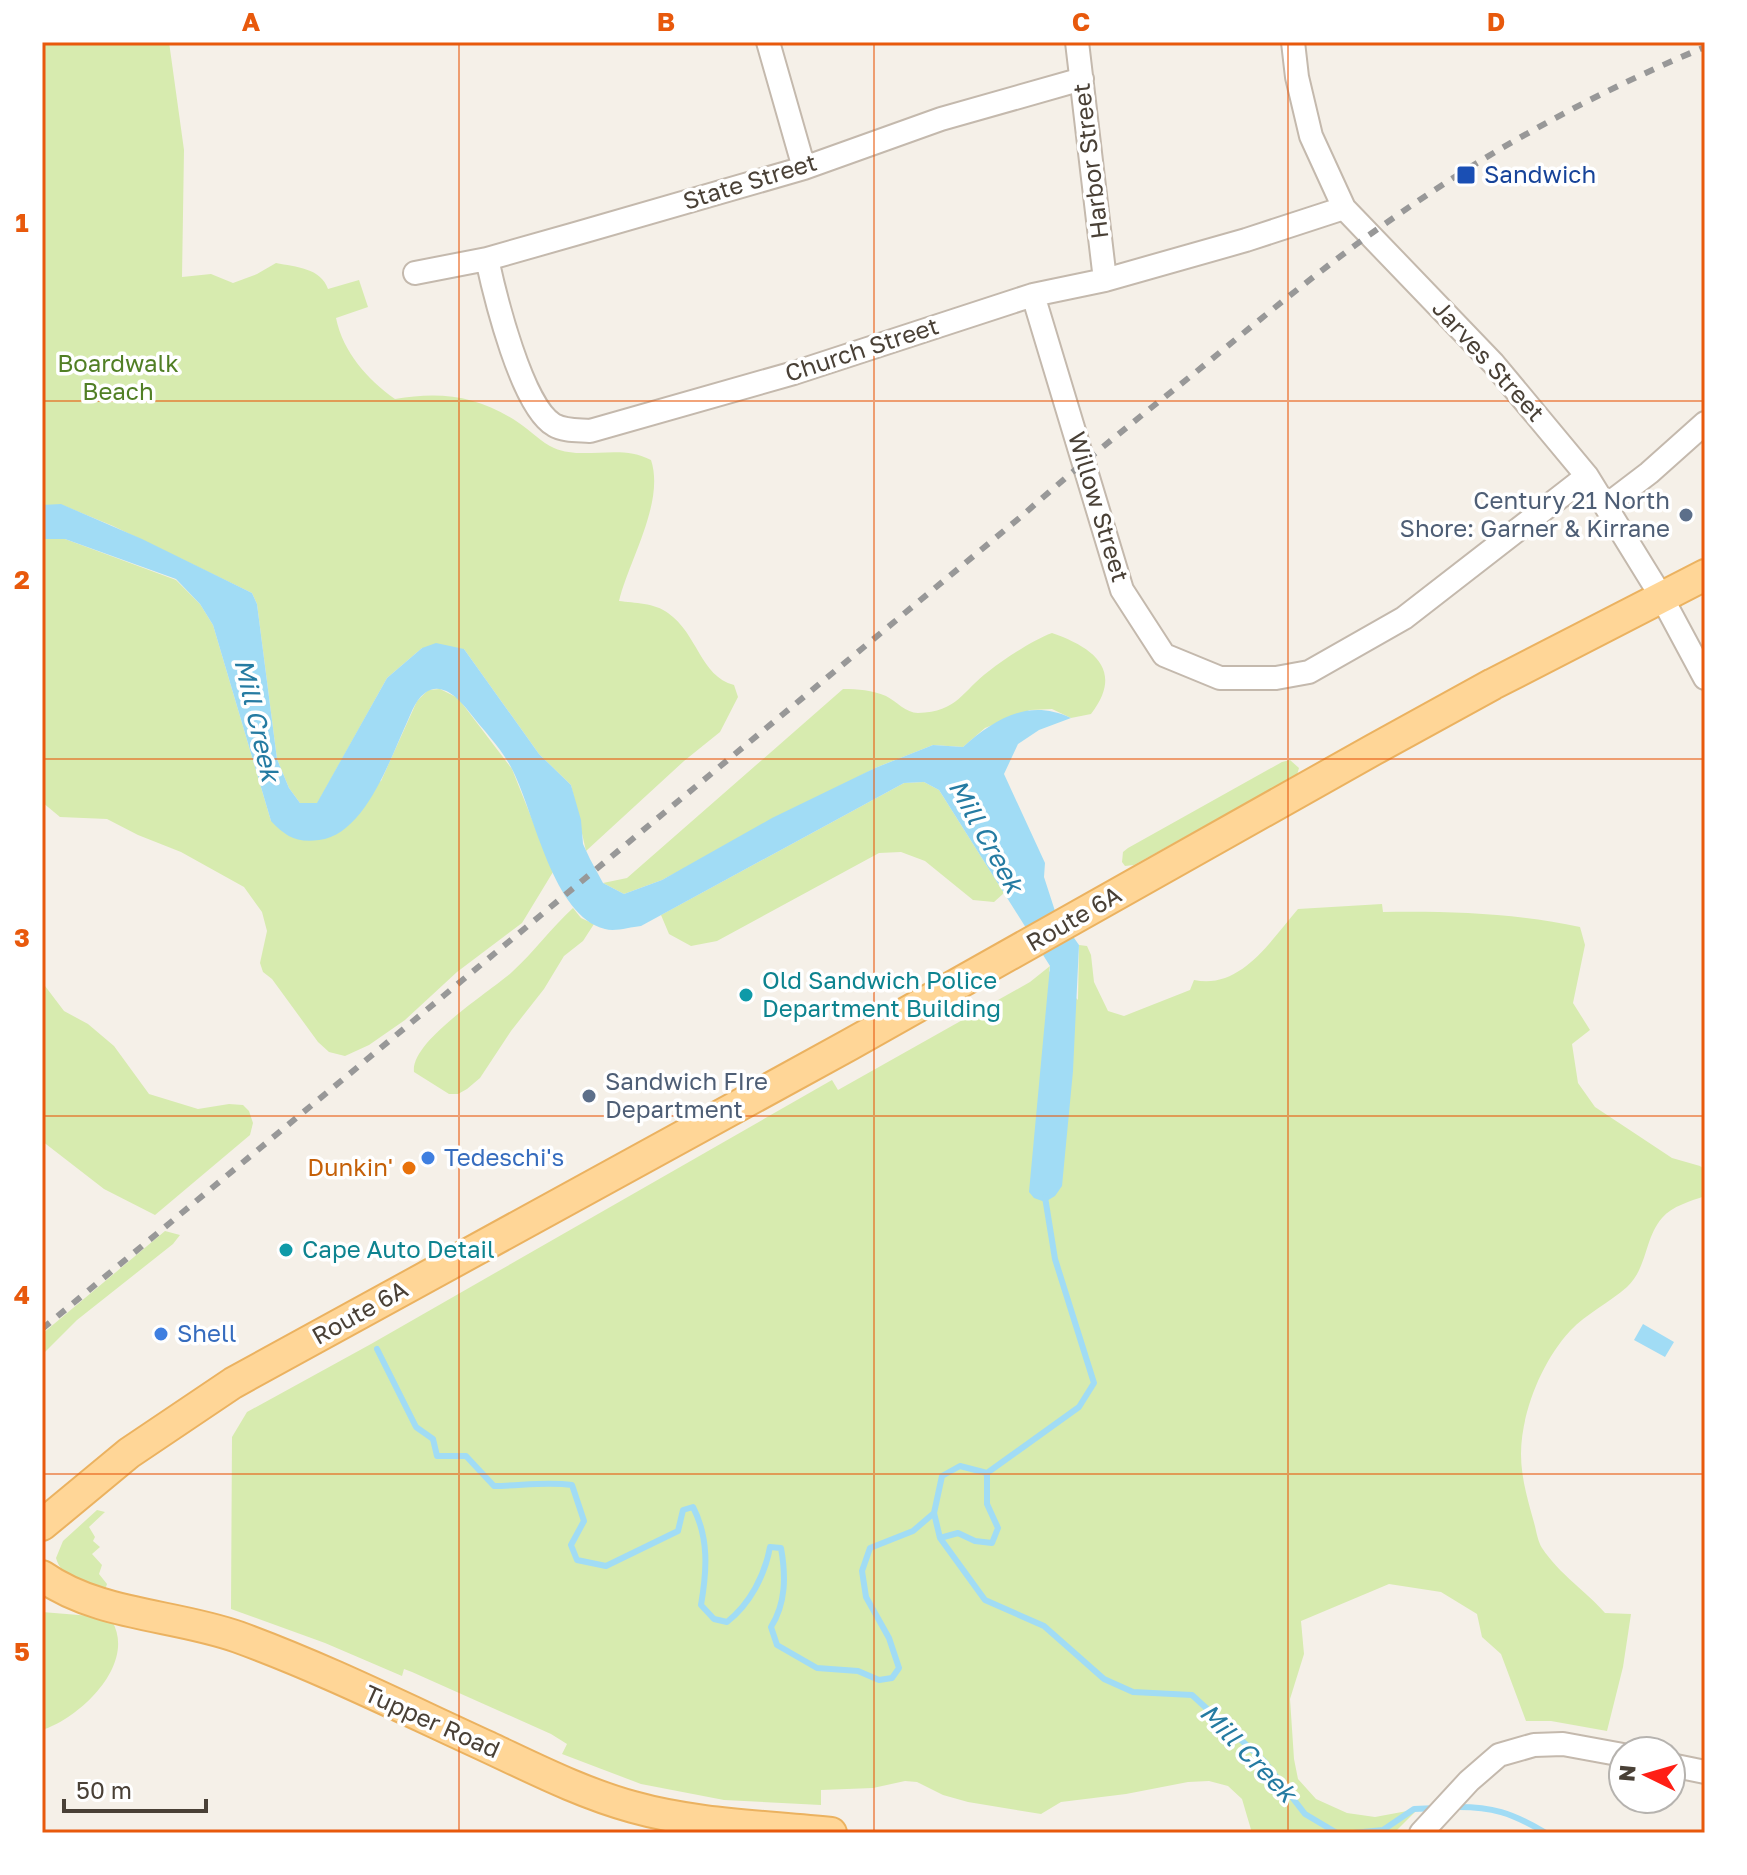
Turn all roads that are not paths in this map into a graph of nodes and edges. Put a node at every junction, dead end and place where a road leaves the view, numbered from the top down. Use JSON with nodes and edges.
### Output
{"nodes":[{"id":1,"x":768,"y":42,"type":"edge"},
{"id":2,"x":1077,"y":42,"type":"edge"},
{"id":3,"x":1293,"y":42,"type":"edge"},
{"id":4,"x":1082,"y":79,"type":"junction"},
{"id":5,"x":804,"y":168,"type":"junction"},
{"id":6,"x":1344,"y":208,"type":"junction"},
{"id":7,"x":487,"y":259,"type":"junction"},
{"id":8,"x":415,"y":273,"type":"dead end"},
{"id":9,"x":1105,"y":280,"type":"junction"},
{"id":10,"x":1033,"y":295,"type":"junction"},
{"id":11,"x":1705,"y":423,"type":"edge"},
{"id":12,"x":1587,"y":476,"type":"junction"},
{"id":13,"x":1607,"y":505,"type":"junction"},
{"id":14,"x":1705,"y":575,"type":"edge"},
{"id":15,"x":1661,"y":596,"type":"junction"},
{"id":16,"x":1705,"y":678,"type":"edge"},
{"id":17,"x":42,"y":1525,"type":"edge"},
{"id":18,"x":42,"y":1576,"type":"edge"},
{"id":19,"x":42,"y":1602,"type":"edge"},
{"id":20,"x":108,"y":1607,"type":"junction"},
{"id":21,"x":1607,"y":1752,"type":"edge"},
{"id":22,"x":1428,"y":1826,"type":"edge"},
{"id":23,"x":831,"y":1833,"type":"edge"}],
"edges":[{"from":1,"to":5,"type":"street"},
{"from":2,"to":4,"type":"street","name":"Harbor Street"},
{"from":3,"to":6,"type":"street","name":"Jarves Street"},
{"from":4,"to":5,"type":"street","name":"State Street"},
{"from":4,"to":9,"type":"street","name":"Harbor Street"},
{"from":5,"to":7,"type":"street","name":"State Street"},
{"from":6,"to":9,"type":"street","name":"Church Street"},
{"from":6,"to":12,"type":"street","name":"Jarves Street"},
{"from":7,"to":8,"type":"street","name":"State Street"},
{"from":7,"to":10,"type":"street","name":"Church Street"},
{"from":9,"to":10,"type":"street","name":"Church Street"},
{"from":10,"to":12,"type":"street","name":"Willow Street"},
{"from":11,"to":13,"type":"street"},
{"from":12,"to":13,"type":"street","name":"Jarves Street"},
{"from":13,"to":15,"type":"street","name":"Jarves Street"},
{"from":14,"to":15,"type":"main road","name":"Route 6A"},
{"from":15,"to":16,"type":"street","name":"Jarves Street"},
{"from":15,"to":17,"type":"main road","name":"Route 6A"},
{"from":18,"to":20,"type":"main road","name":"Tupper Road"},
{"from":19,"to":20,"type":"main road"},
{"from":20,"to":23,"type":"main road","name":"Tupper Road"},
{"from":21,"to":22,"type":"street"}]}
